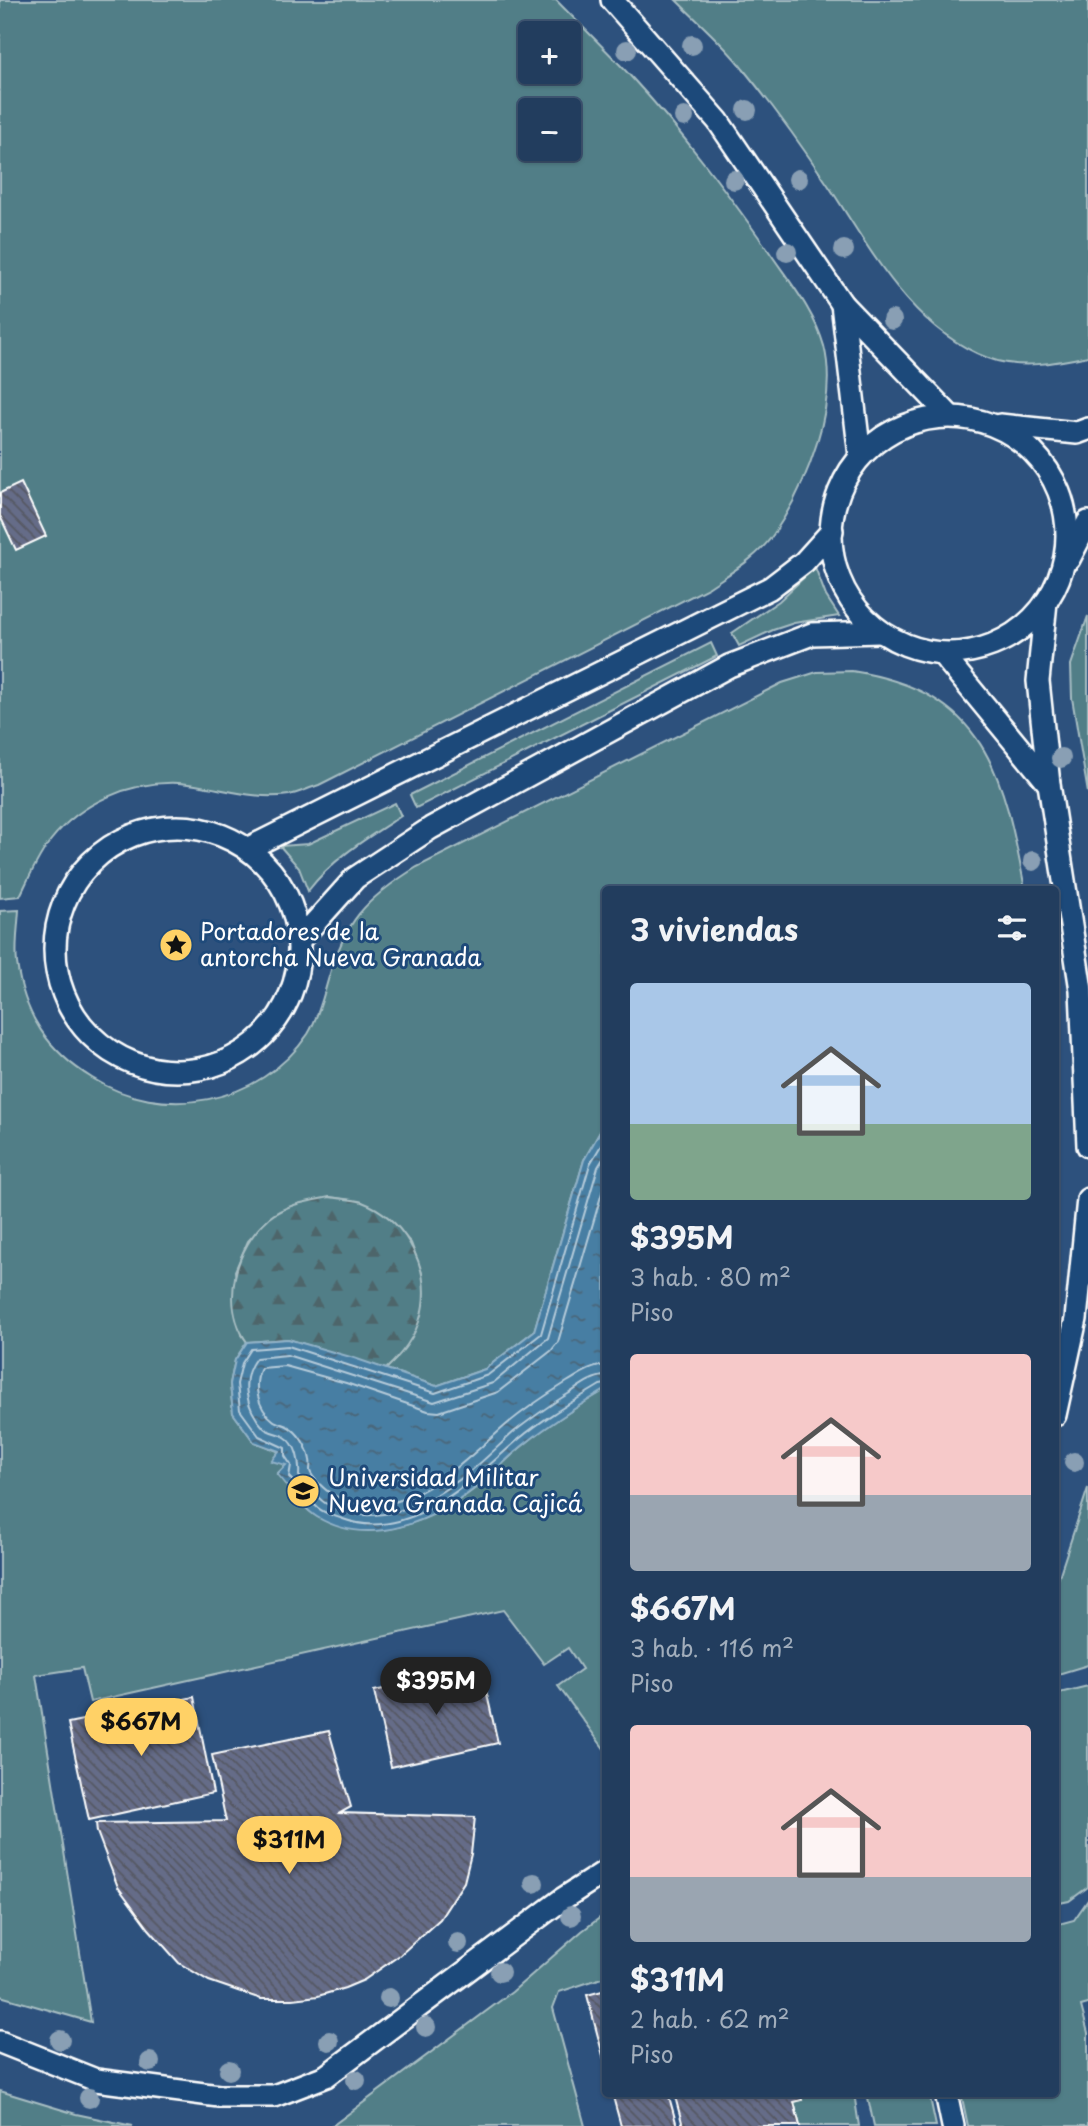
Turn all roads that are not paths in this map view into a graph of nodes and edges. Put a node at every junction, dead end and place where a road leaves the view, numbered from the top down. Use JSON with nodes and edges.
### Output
{"nodes":[{"id":1,"x":612,"y":0,"type":"edge"},
{"id":2,"x":842,"y":304,"type":"junction"},
{"id":3,"x":950,"y":416,"type":"junction"},
{"id":4,"x":993,"y":424,"type":"junction"},
{"id":5,"x":1088,"y":429,"type":"edge"},
{"id":6,"x":860,"y":456,"type":"junction"},
{"id":7,"x":1088,"y":522,"type":"edge"},
{"id":8,"x":832,"y":531,"type":"junction"},
{"id":9,"x":1065,"y":567,"type":"junction"},
{"id":10,"x":1046,"y":596,"type":"junction"},
{"id":11,"x":880,"y":632,"type":"junction"},
{"id":12,"x":942,"y":654,"type":"junction"},
{"id":13,"x":1049,"y":784,"type":"junction"},
{"id":14,"x":249,"y":848,"type":"junction"},
{"id":15,"x":302,"y":937,"type":"junction"},
{"id":16,"x":1088,"y":1146,"type":"edge"},
{"id":17,"x":1088,"y":1199,"type":"edge"},
{"id":18,"x":1059,"y":1397,"type":"edge"},
{"id":19,"x":602,"y":1874,"type":"edge"},
{"id":20,"x":0,"y":2042,"type":"edge"},
{"id":21,"x":947,"y":2097,"type":"edge"},
{"id":22,"x":953,"y":2126,"type":"edge"}],
"edges":[{"from":1,"to":2,"type":"lane"},
{"from":2,"to":3,"type":"lane"},
{"from":2,"to":6,"type":"lane"},
{"from":3,"to":4,"type":"lane"},
{"from":3,"to":6,"type":"lane"},
{"from":4,"to":5,"type":"lane"},
{"from":4,"to":9,"type":"lane"},
{"from":6,"to":8,"type":"lane"},
{"from":7,"to":9,"type":"lane"},
{"from":8,"to":11,"type":"lane"},
{"from":8,"to":14,"type":"lane"},
{"from":9,"to":10,"type":"lane"},
{"from":10,"to":12,"type":"lane"},
{"from":10,"to":13,"type":"lane"},
{"from":11,"to":12,"type":"lane"},
{"from":11,"to":15,"type":"lane"},
{"from":12,"to":13,"type":"lane"},
{"from":13,"to":16,"type":"lane"},
{"from":14,"to":15,"type":"lane"},
{"from":14,"to":15,"type":"lane"},
{"from":17,"to":18,"type":"lane"},
{"from":19,"to":20,"type":"lane"},
{"from":21,"to":22,"type":"lane"}]}
